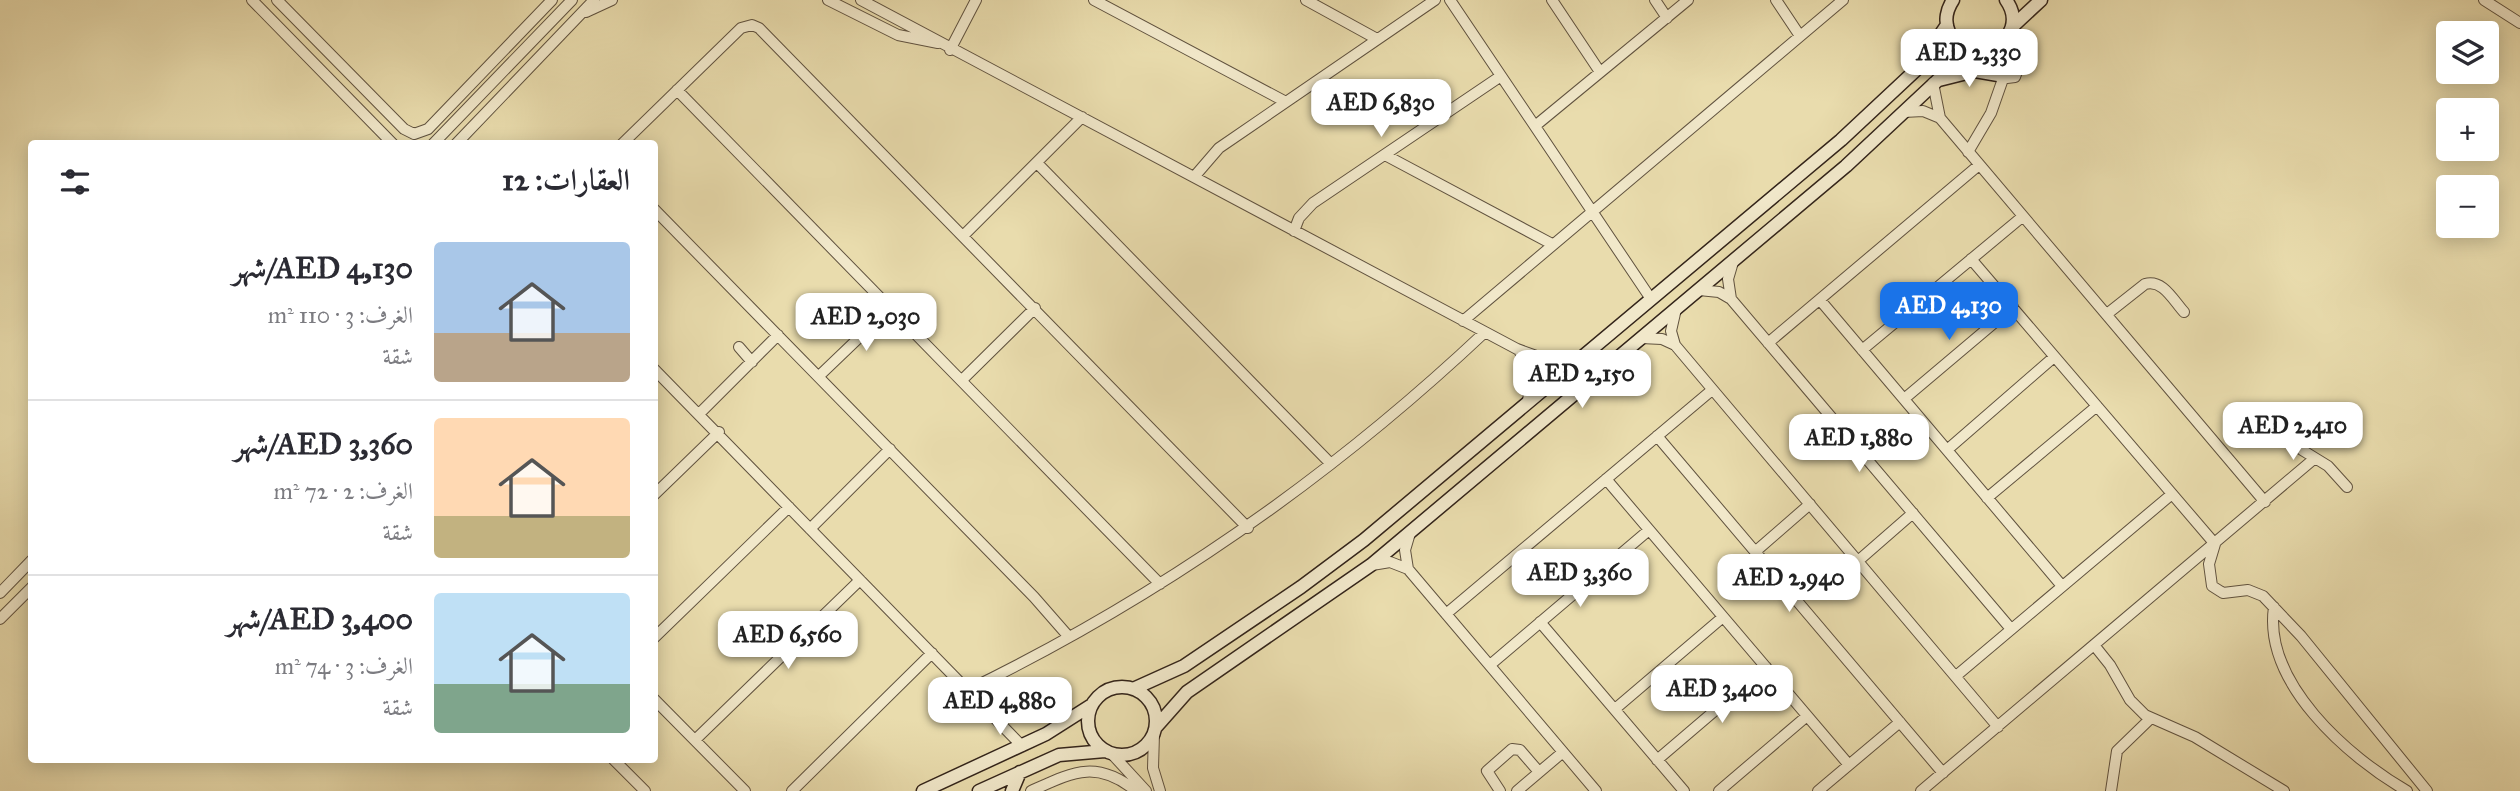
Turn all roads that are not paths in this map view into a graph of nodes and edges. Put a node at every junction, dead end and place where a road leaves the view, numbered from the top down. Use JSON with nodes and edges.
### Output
{"nodes":[{"id":1,"x":277,"y":0,"type":"edge"},
{"id":2,"x":552,"y":0,"type":"edge"},
{"id":3,"x":572,"y":0,"type":"edge"},
{"id":4,"x":594,"y":0,"type":"edge"},
{"id":5,"x":612,"y":0,"type":"edge"},
{"id":6,"x":828,"y":0,"type":"edge"},
{"id":7,"x":861,"y":0,"type":"edge"},
{"id":8,"x":976,"y":0,"type":"edge"},
{"id":9,"x":1306,"y":0,"type":"edge"},
{"id":10,"x":1435,"y":0,"type":"edge"},
{"id":11,"x":1450,"y":0,"type":"edge"},
{"id":12,"x":1552,"y":0,"type":"edge"},
{"id":13,"x":1655,"y":0,"type":"edge"},
{"id":14,"x":1688,"y":0,"type":"edge"},
{"id":15,"x":1776,"y":0,"type":"edge"},
{"id":16,"x":1843,"y":0,"type":"edge"},
{"id":17,"x":2006,"y":0,"type":"edge"},
{"id":18,"x":2041,"y":0,"type":"edge"},
{"id":19,"x":2484,"y":0,"type":"edge"},
{"id":20,"x":254,"y":1,"type":"edge"},
{"id":21,"x":1099,"y":1,"type":"edge"},
{"id":22,"x":1951,"y":2,"type":"edge"},
{"id":23,"x":580,"y":15,"type":"junction"},
{"id":24,"x":1667,"y":18,"type":"junction"},
{"id":25,"x":2520,"y":23,"type":"edge"},
{"id":26,"x":1947,"y":25,"type":"junction"},
{"id":27,"x":2011,"y":30,"type":"junction"},
{"id":28,"x":1800,"y":36,"type":"junction"},
{"id":29,"x":1377,"y":39,"type":"junction"},
{"id":30,"x":939,"y":43,"type":"junction"},
{"id":31,"x":950,"y":50,"type":"junction"},
{"id":32,"x":1973,"y":52,"type":"junction"},
{"id":33,"x":1600,"y":72,"type":"junction"},
{"id":34,"x":1501,"y":76,"type":"junction"},
{"id":35,"x":2004,"y":76,"type":"junction"},
{"id":36,"x":1933,"y":83,"type":"junction"},
{"id":37,"x":677,"y":90,"type":"junction"},
{"id":38,"x":1286,"y":102,"type":"junction"},
{"id":39,"x":1904,"y":113,"type":"junction"},
{"id":40,"x":1082,"y":117,"type":"junction"},
{"id":41,"x":1940,"y":118,"type":"junction"},
{"id":42,"x":1535,"y":126,"type":"junction"},
{"id":43,"x":389,"y":140,"type":"edge"},
{"id":44,"x":437,"y":140,"type":"edge"},
{"id":45,"x":460,"y":140,"type":"edge"},
{"id":46,"x":626,"y":140,"type":"edge"},
{"id":47,"x":1968,"y":152,"type":"junction"},
{"id":48,"x":1385,"y":155,"type":"junction"},
{"id":49,"x":1038,"y":164,"type":"junction"},
{"id":50,"x":1979,"y":165,"type":"junction"},
{"id":51,"x":1194,"y":177,"type":"junction"},
{"id":52,"x":1593,"y":211,"type":"junction"},
{"id":53,"x":658,"y":213,"type":"edge"},
{"id":54,"x":2022,"y":217,"type":"junction"},
{"id":55,"x":1294,"y":231,"type":"junction"},
{"id":56,"x":964,"y":235,"type":"junction"},
{"id":57,"x":1552,"y":244,"type":"junction"},
{"id":58,"x":1971,"y":259,"type":"junction"},
{"id":59,"x":1734,"y":260,"type":"junction"},
{"id":60,"x":1699,"y":290,"type":"junction"},
{"id":61,"x":1651,"y":299,"type":"junction"},
{"id":62,"x":1731,"y":299,"type":"junction"},
{"id":63,"x":1820,"y":300,"type":"junction"},
{"id":64,"x":890,"y":307,"type":"junction"},
{"id":65,"x":2013,"y":307,"type":"junction"},
{"id":66,"x":1035,"y":308,"type":"junction"},
{"id":67,"x":1676,"y":309,"type":"junction"},
{"id":68,"x":2184,"y":312,"type":"dead end"},
{"id":69,"x":2107,"y":314,"type":"junction"},
{"id":70,"x":1463,"y":321,"type":"junction"},
{"id":71,"x":1485,"y":332,"type":"junction"},
{"id":72,"x":778,"y":335,"type":"junction"},
{"id":73,"x":1641,"y":338,"type":"junction"},
{"id":74,"x":1768,"y":343,"type":"junction"},
{"id":75,"x":1675,"y":345,"type":"junction"},
{"id":76,"x":739,"y":347,"type":"dead end"},
{"id":77,"x":1517,"y":349,"type":"junction"},
{"id":78,"x":1863,"y":350,"type":"junction"},
{"id":79,"x":2054,"y":356,"type":"junction"},
{"id":80,"x":1582,"y":357,"type":"junction"},
{"id":81,"x":752,"y":362,"type":"junction"},
{"id":82,"x":658,"y":373,"type":"edge"},
{"id":83,"x":820,"y":376,"type":"junction"},
{"id":84,"x":962,"y":380,"type":"junction"},
{"id":85,"x":1712,"y":390,"type":"junction"},
{"id":86,"x":1904,"y":400,"type":"junction"},
{"id":87,"x":1528,"y":402,"type":"junction"},
{"id":88,"x":2096,"y":406,"type":"junction"},
{"id":89,"x":2274,"y":409,"type":"dead end"},
{"id":90,"x":700,"y":413,"type":"junction"},
{"id":91,"x":719,"y":432,"type":"junction"},
{"id":92,"x":1657,"y":436,"type":"junction"},
{"id":93,"x":890,"y":449,"type":"junction"},
{"id":94,"x":1947,"y":450,"type":"junction"},
{"id":95,"x":2315,"y":458,"type":"junction"},
{"id":96,"x":1331,"y":464,"type":"junction"},
{"id":97,"x":1606,"y":479,"type":"junction"},
{"id":98,"x":2347,"y":487,"type":"dead end"},
{"id":99,"x":658,"y":491,"type":"edge"},
{"id":100,"x":2172,"y":494,"type":"junction"},
{"id":101,"x":1987,"y":498,"type":"junction"},
{"id":102,"x":2265,"y":502,"type":"junction"},
{"id":103,"x":1810,"y":504,"type":"junction"},
{"id":104,"x":789,"y":507,"type":"junction"},
{"id":105,"x":1913,"y":513,"type":"junction"},
{"id":106,"x":1248,"y":528,"type":"junction"},
{"id":107,"x":810,"y":529,"type":"junction"},
{"id":108,"x":1649,"y":530,"type":"junction"},
{"id":109,"x":1410,"y":532,"type":"junction"},
{"id":110,"x":2215,"y":544,"type":"junction"},
{"id":111,"x":1756,"y":551,"type":"junction"},
{"id":112,"x":1858,"y":561,"type":"junction"},
{"id":113,"x":28,"y":564,"type":"edge"},
{"id":114,"x":1371,"y":565,"type":"junction"},
{"id":115,"x":1408,"y":569,"type":"junction"},
{"id":116,"x":860,"y":580,"type":"junction"},
{"id":117,"x":1160,"y":584,"type":"junction"},
{"id":118,"x":2062,"y":586,"type":"junction"},
{"id":119,"x":28,"y":591,"type":"edge"},
{"id":120,"x":0,"y":593,"type":"edge"},
{"id":121,"x":2274,"y":607,"type":"junction"},
{"id":122,"x":1446,"y":614,"type":"junction"},
{"id":123,"x":1723,"y":617,"type":"junction"},
{"id":124,"x":0,"y":620,"type":"edge"},
{"id":125,"x":1540,"y":622,"type":"junction"},
{"id":126,"x":2011,"y":629,"type":"junction"},
{"id":127,"x":658,"y":634,"type":"edge"},
{"id":128,"x":1069,"y":637,"type":"junction"},
{"id":129,"x":2094,"y":645,"type":"junction"},
{"id":130,"x":932,"y":653,"type":"junction"},
{"id":131,"x":1490,"y":664,"type":"junction"},
{"id":132,"x":1766,"y":667,"type":"junction"},
{"id":133,"x":1956,"y":676,"type":"junction"},
{"id":134,"x":1133,"y":688,"type":"junction"},
{"id":135,"x":968,"y":690,"type":"junction"},
{"id":136,"x":658,"y":703,"type":"edge"},
{"id":137,"x":1090,"y":706,"type":"junction"},
{"id":138,"x":1615,"y":709,"type":"junction"},
{"id":139,"x":1807,"y":716,"type":"junction"},
{"id":140,"x":2150,"y":719,"type":"junction"},
{"id":141,"x":1900,"y":722,"type":"junction"},
{"id":142,"x":1998,"y":727,"type":"junction"},
{"id":143,"x":1155,"y":731,"type":"junction"},
{"id":144,"x":695,"y":740,"type":"junction"},
{"id":145,"x":1022,"y":746,"type":"junction"},
{"id":146,"x":1108,"y":752,"type":"junction"},
{"id":147,"x":1563,"y":752,"type":"junction"},
{"id":148,"x":1657,"y":760,"type":"junction"},
{"id":149,"x":617,"y":763,"type":"edge"},
{"id":150,"x":1849,"y":765,"type":"junction"},
{"id":151,"x":1020,"y":772,"type":"junction"},
{"id":152,"x":1539,"y":772,"type":"junction"},
{"id":153,"x":1943,"y":773,"type":"junction"},
{"id":154,"x":2402,"y":790,"type":"edge"},
{"id":155,"x":645,"y":791,"type":"edge"},
{"id":156,"x":744,"y":791,"type":"edge"},
{"id":157,"x":792,"y":791,"type":"edge"},
{"id":158,"x":923,"y":791,"type":"edge"},
{"id":159,"x":979,"y":791,"type":"edge"},
{"id":160,"x":1012,"y":791,"type":"edge"},
{"id":161,"x":1031,"y":791,"type":"edge"},
{"id":162,"x":1136,"y":791,"type":"edge"},
{"id":163,"x":1146,"y":791,"type":"edge"},
{"id":164,"x":1160,"y":791,"type":"edge"},
{"id":165,"x":1500,"y":791,"type":"edge"},
{"id":166,"x":1517,"y":791,"type":"edge"},
{"id":167,"x":1596,"y":791,"type":"edge"},
{"id":168,"x":1684,"y":791,"type":"edge"},
{"id":169,"x":1719,"y":791,"type":"edge"},
{"id":170,"x":1818,"y":791,"type":"edge"},
{"id":171,"x":1922,"y":791,"type":"edge"},
{"id":172,"x":2111,"y":791,"type":"edge"},
{"id":173,"x":2284,"y":791,"type":"edge"},
{"id":174,"x":2427,"y":791,"type":"edge"}],
"edges":[{"from":1,"to":2,"type":"street"},
{"from":3,"to":44,"type":"street"},
{"from":4,"to":23,"type":"street"},
{"from":5,"to":23,"type":"street"},
{"from":6,"to":30,"type":"street"},
{"from":7,"to":30,"type":"street"},
{"from":8,"to":31,"type":"street"},
{"from":9,"to":29,"type":"street"},
{"from":10,"to":29,"type":"street"},
{"from":11,"to":34,"type":"street"},
{"from":12,"to":33,"type":"street"},
{"from":13,"to":24,"type":"street"},
{"from":14,"to":24,"type":"street"},
{"from":15,"to":28,"type":"street"},
{"from":16,"to":28,"type":"street"},
{"from":17,"to":27,"type":"street"},
{"from":18,"to":27,"type":"street"},
{"from":19,"to":25,"type":"street"},
{"from":20,"to":43,"type":"street"},
{"from":21,"to":38,"type":"street"},
{"from":22,"to":26,"type":"street"},
{"from":23,"to":45,"type":"street"},
{"from":24,"to":33,"type":"street"},
{"from":26,"to":32,"type":"street"},
{"from":26,"to":61,"type":"street"},
{"from":27,"to":32,"type":"street"},
{"from":27,"to":35,"type":"street"},
{"from":28,"to":52,"type":"street"},
{"from":29,"to":38,"type":"street"},
{"from":30,"to":31,"type":"street"},
{"from":31,"to":40,"type":"street"},
{"from":32,"to":35,"type":"street"},
{"from":32,"to":36,"type":"street"},
{"from":33,"to":42,"type":"street"},
{"from":34,"to":42,"type":"street"},
{"from":34,"to":48,"type":"street"},
{"from":35,"to":36,"type":"street"},
{"from":35,"to":47,"type":"street"},
{"from":36,"to":39,"type":"street"},
{"from":36,"to":41,"type":"street"},
{"from":37,"to":46,"type":"street"},
{"from":37,"to":56,"type":"street"},
{"from":37,"to":64,"type":"street"},
{"from":38,"to":51,"type":"street"},
{"from":39,"to":41,"type":"street"},
{"from":39,"to":59,"type":"street"},
{"from":40,"to":49,"type":"street"},
{"from":40,"to":51,"type":"street"},
{"from":41,"to":47,"type":"street"},
{"from":42,"to":52,"type":"street"},
{"from":47,"to":50,"type":"street"},
{"from":48,"to":55,"type":"street"},
{"from":48,"to":57,"type":"street"},
{"from":49,"to":56,"type":"street"},
{"from":49,"to":96,"type":"street"},
{"from":50,"to":54,"type":"street"},
{"from":50,"to":63,"type":"street"},
{"from":51,"to":55,"type":"street"},
{"from":52,"to":57,"type":"street"},
{"from":52,"to":61,"type":"street"},
{"from":53,"to":72,"type":"street"},
{"from":54,"to":58,"type":"street"},
{"from":54,"to":69,"type":"street"},
{"from":55,"to":70,"type":"street"},
{"from":56,"to":66,"type":"street"},
{"from":57,"to":70,"type":"street"},
{"from":58,"to":65,"type":"street"},
{"from":58,"to":78,"type":"street"},
{"from":59,"to":60,"type":"street"},
{"from":59,"to":62,"type":"street"},
{"from":60,"to":62,"type":"street"},
{"from":60,"to":67,"type":"street"},
{"from":61,"to":80,"type":"street"},
{"from":62,"to":74,"type":"street"},
{"from":63,"to":74,"type":"street"},
{"from":63,"to":78,"type":"street"},
{"from":64,"to":83,"type":"street"},
{"from":64,"to":84,"type":"street"},
{"from":65,"to":79,"type":"street"},
{"from":65,"to":86,"type":"street"},
{"from":66,"to":84,"type":"street"},
{"from":66,"to":106,"type":"street"},
{"from":67,"to":73,"type":"street"},
{"from":67,"to":75,"type":"street"},
{"from":68,"to":69,"type":"street"},
{"from":69,"to":102,"type":"street"},
{"from":70,"to":71,"type":"street"},
{"from":71,"to":77,"type":"street"},
{"from":71,"to":96,"type":"street"},
{"from":72,"to":81,"type":"street"},
{"from":72,"to":83,"type":"street"},
{"from":73,"to":75,"type":"street"},
{"from":73,"to":109,"type":"street"},
{"from":74,"to":105,"type":"street"},
{"from":75,"to":85,"type":"street"},
{"from":76,"to":81,"type":"street"},
{"from":77,"to":80,"type":"street"},
{"from":77,"to":87,"type":"street"},
{"from":78,"to":86,"type":"street"},
{"from":79,"to":88,"type":"street"},
{"from":79,"to":94,"type":"street"},
{"from":80,"to":87,"type":"street"},
{"from":81,"to":90,"type":"street"},
{"from":82,"to":90,"type":"street"},
{"from":83,"to":93,"type":"street"},
{"from":84,"to":117,"type":"street"},
{"from":85,"to":92,"type":"street"},
{"from":85,"to":103,"type":"street"},
{"from":86,"to":94,"type":"street"},
{"from":87,"to":134,"type":"street"},
{"from":88,"to":100,"type":"street"},
{"from":88,"to":101,"type":"street"},
{"from":89,"to":95,"type":"street"},
{"from":90,"to":91,"type":"street"},
{"from":91,"to":99,"type":"street"},
{"from":91,"to":104,"type":"street"},
{"from":92,"to":97,"type":"street"},
{"from":92,"to":111,"type":"street"},
{"from":93,"to":107,"type":"street"},
{"from":93,"to":128,"type":"street"},
{"from":94,"to":101,"type":"street"},
{"from":95,"to":98,"type":"street"},
{"from":95,"to":102,"type":"street"},
{"from":96,"to":106,"type":"street"},
{"from":97,"to":108,"type":"street"},
{"from":97,"to":122,"type":"street"},
{"from":100,"to":110,"type":"street"},
{"from":100,"to":118,"type":"street"},
{"from":101,"to":118,"type":"street"},
{"from":102,"to":110,"type":"street"},
{"from":103,"to":111,"type":"street"},
{"from":103,"to":112,"type":"street"},
{"from":104,"to":107,"type":"street"},
{"from":104,"to":127,"type":"street"},
{"from":105,"to":112,"type":"street"},
{"from":105,"to":126,"type":"street"},
{"from":106,"to":117,"type":"street"},
{"from":107,"to":116,"type":"street"},
{"from":108,"to":123,"type":"street"},
{"from":108,"to":125,"type":"street"},
{"from":109,"to":114,"type":"street"},
{"from":109,"to":115,"type":"street"},
{"from":110,"to":121,"type":"street"},
{"from":110,"to":129,"type":"street"},
{"from":111,"to":141,"type":"street"},
{"from":112,"to":133,"type":"street"},
{"from":113,"to":120,"type":"street"},
{"from":114,"to":115,"type":"street"},
{"from":114,"to":143,"type":"street"},
{"from":115,"to":122,"type":"street"},
{"from":116,"to":130,"type":"street"},
{"from":116,"to":144,"type":"street"},
{"from":117,"to":128,"type":"street"},
{"from":118,"to":126,"type":"street"},
{"from":119,"to":124,"type":"street"},
{"from":121,"to":154,"type":"street"},
{"from":121,"to":174,"type":"street"},
{"from":122,"to":131,"type":"street"},
{"from":123,"to":132,"type":"street"},
{"from":123,"to":138,"type":"street"},
{"from":125,"to":131,"type":"street"},
{"from":125,"to":138,"type":"street"},
{"from":126,"to":133,"type":"street"},
{"from":128,"to":135,"type":"street"},
{"from":129,"to":140,"type":"street"},
{"from":129,"to":142,"type":"street"},
{"from":130,"to":135,"type":"street"},
{"from":130,"to":157,"type":"street"},
{"from":131,"to":147,"type":"street"},
{"from":132,"to":139,"type":"street"},
{"from":132,"to":148,"type":"street"},
{"from":133,"to":142,"type":"street"},
{"from":134,"to":137,"type":"street"},
{"from":134,"to":143,"type":"street"},
{"from":135,"to":145,"type":"street"},
{"from":136,"to":144,"type":"street"},
{"from":137,"to":145,"type":"street"},
{"from":137,"to":146,"type":"street"},
{"from":138,"to":148,"type":"street"},
{"from":139,"to":150,"type":"street"},
{"from":139,"to":169,"type":"street"},
{"from":140,"to":172,"type":"street"},
{"from":140,"to":173,"type":"street"},
{"from":141,"to":150,"type":"street"},
{"from":141,"to":153,"type":"street"},
{"from":142,"to":153,"type":"street"},
{"from":143,"to":146,"type":"street"},
{"from":143,"to":164,"type":"street"},
{"from":144,"to":156,"type":"street"},
{"from":145,"to":158,"type":"street"},
{"from":146,"to":151,"type":"street"},
{"from":146,"to":163,"type":"street"},
{"from":147,"to":152,"type":"street"},
{"from":147,"to":167,"type":"street"},
{"from":148,"to":168,"type":"street"},
{"from":149,"to":155,"type":"street"},
{"from":150,"to":170,"type":"street"},
{"from":151,"to":159,"type":"street"},
{"from":151,"to":160,"type":"street"},
{"from":152,"to":165,"type":"street"},
{"from":152,"to":166,"type":"street"},
{"from":153,"to":171,"type":"street"},
{"from":161,"to":162,"type":"street"}]}
